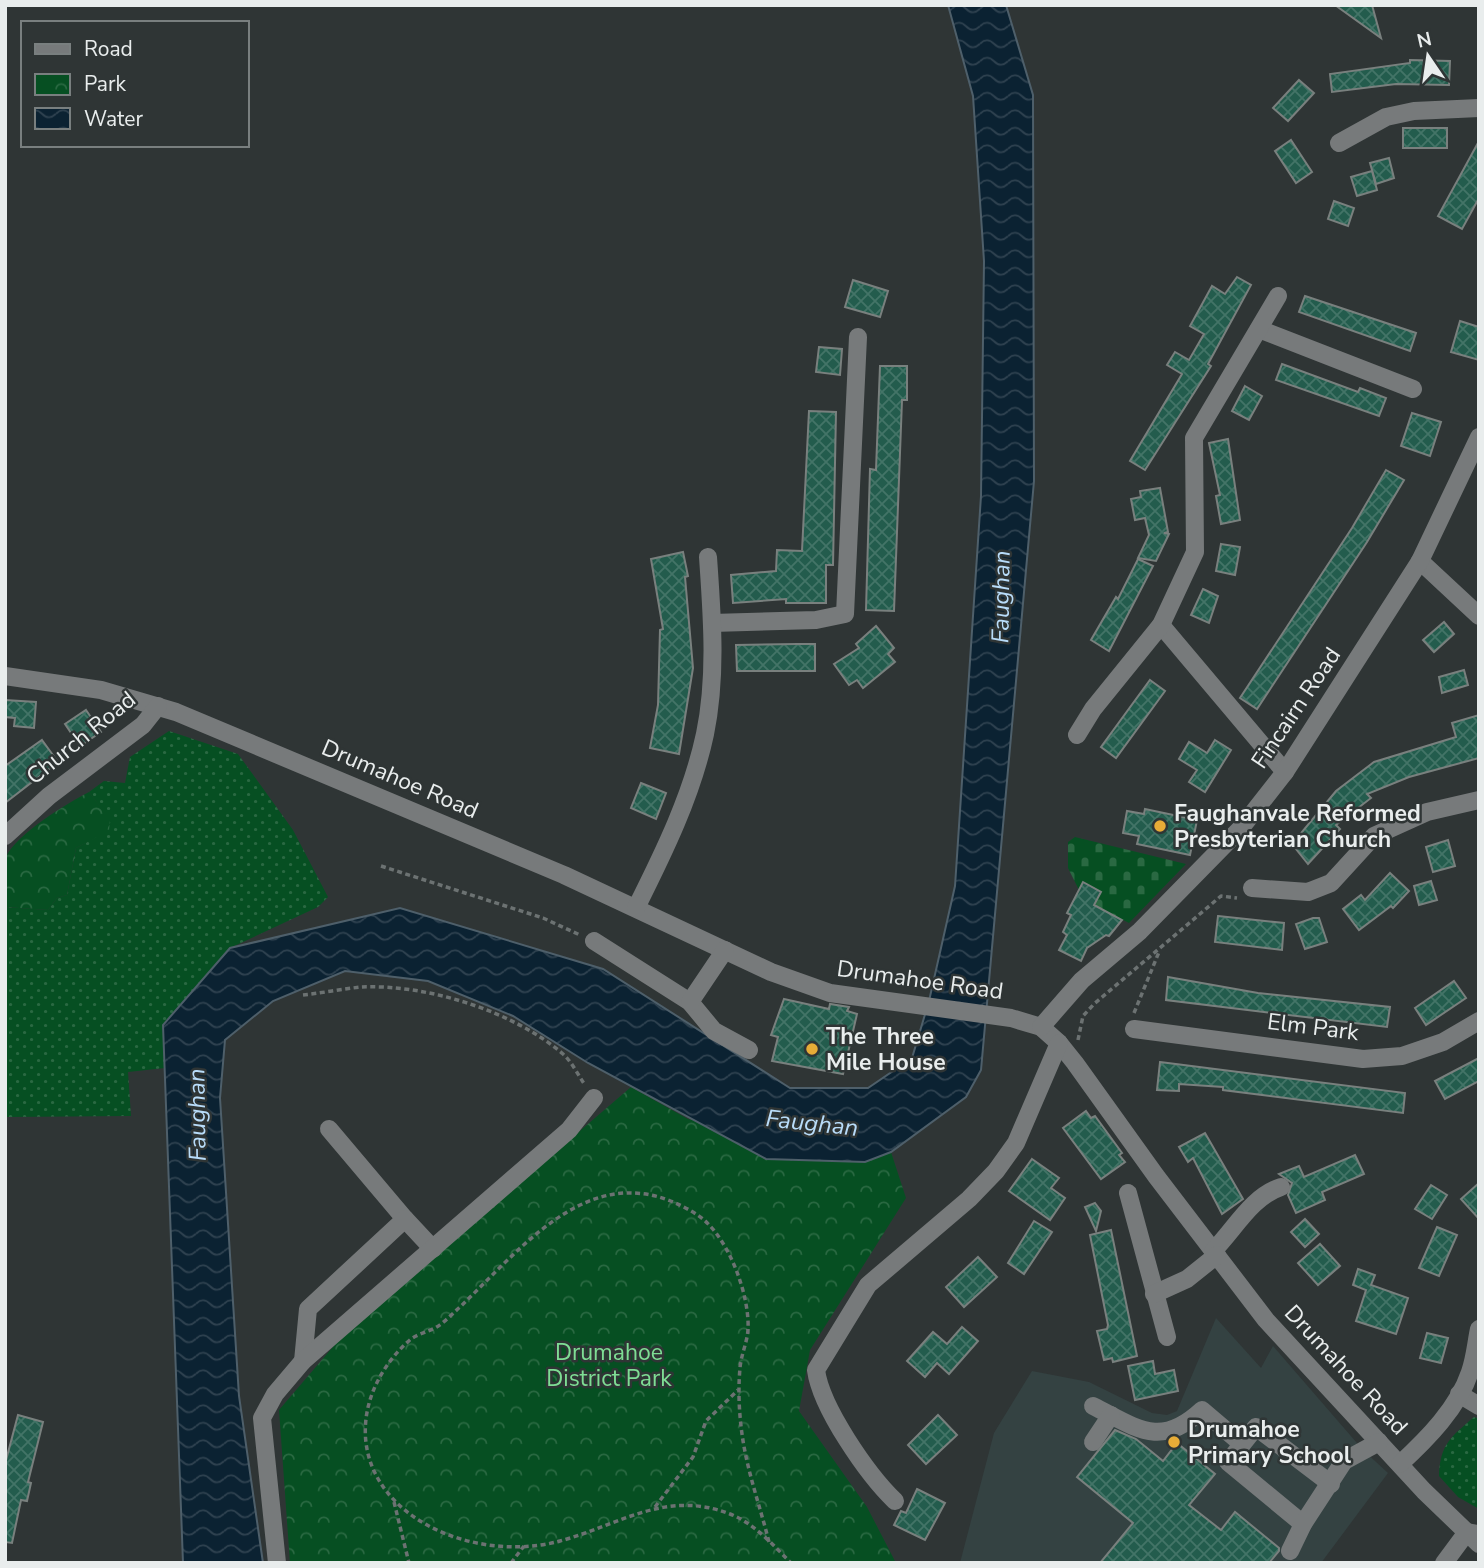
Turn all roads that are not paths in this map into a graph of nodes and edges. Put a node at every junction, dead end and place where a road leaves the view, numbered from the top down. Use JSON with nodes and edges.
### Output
{"nodes":[{"id":1,"x":1479,"y":108,"type":"edge"},
{"id":2,"x":1339,"y":144,"type":"dead end"},
{"id":3,"x":1278,"y":296,"type":"dead end"},
{"id":4,"x":1259,"y":329,"type":"junction"},
{"id":5,"x":858,"y":337,"type":"dead end"},
{"id":6,"x":1413,"y":389,"type":"dead end"},
{"id":7,"x":1479,"y":437,"type":"edge"},
{"id":8,"x":708,"y":557,"type":"dead end"},
{"id":9,"x":1420,"y":561,"type":"junction"},
{"id":10,"x":1479,"y":617,"type":"edge"},
{"id":11,"x":712,"y":623,"type":"junction"},
{"id":12,"x":1161,"y":625,"type":"junction"},
{"id":13,"x":5,"y":676,"type":"edge"},
{"id":14,"x":158,"y":706,"type":"junction"},
{"id":15,"x":1077,"y":735,"type":"dead end"},
{"id":16,"x":1285,"y":772,"type":"junction"},
{"id":17,"x":1479,"y":800,"type":"edge"},
{"id":18,"x":5,"y":836,"type":"edge"},
{"id":19,"x":1252,"y":888,"type":"road end"},
{"id":20,"x":636,"y":908,"type":"junction"},
{"id":21,"x":594,"y":942,"type":"road end"},
{"id":22,"x":725,"y":950,"type":"junction"},
{"id":23,"x":690,"y":1002,"type":"junction"},
{"id":24,"x":1479,"y":1021,"type":"edge"},
{"id":25,"x":1041,"y":1027,"type":"junction"},
{"id":26,"x":1134,"y":1029,"type":"road end"},
{"id":27,"x":1059,"y":1043,"type":"junction"},
{"id":28,"x":748,"y":1050,"type":"dead end"},
{"id":29,"x":594,"y":1098,"type":"road end"},
{"id":30,"x":329,"y":1129,"type":"dead end"},
{"id":31,"x":1281,"y":1187,"type":"dead end"},
{"id":32,"x":1128,"y":1193,"type":"dead end"},
{"id":33,"x":405,"y":1219,"type":"junction"},
{"id":34,"x":433,"y":1249,"type":"junction"},
{"id":35,"x":1215,"y":1253,"type":"junction"},
{"id":36,"x":1154,"y":1294,"type":"junction"},
{"id":37,"x":1479,"y":1328,"type":"edge"},
{"id":38,"x":1167,"y":1337,"type":"dead end"},
{"id":39,"x":303,"y":1361,"type":"junction"},
{"id":40,"x":1459,"y":1394,"type":"junction"},
{"id":41,"x":1093,"y":1406,"type":"dead end"},
{"id":42,"x":1479,"y":1406,"type":"edge"},
{"id":43,"x":1111,"y":1415,"type":"junction"},
{"id":44,"x":1093,"y":1441,"type":"dead end"},
{"id":45,"x":1379,"y":1442,"type":"junction"},
{"id":46,"x":1242,"y":1444,"type":"junction"},
{"id":47,"x":1400,"y":1464,"type":"junction"},
{"id":48,"x":1331,"y":1484,"type":"junction"},
{"id":49,"x":895,"y":1501,"type":"dead end"},
{"id":50,"x":1303,"y":1524,"type":"junction"},
{"id":51,"x":1475,"y":1537,"type":"edge"},
{"id":52,"x":1290,"y":1550,"type":"dead end"},
{"id":53,"x":277,"y":1563,"type":"edge"},
{"id":54,"x":1444,"y":1563,"type":"edge"}],
"edges":[{"from":1,"to":2,"type":"street"},
{"from":3,"to":4,"type":"street"},
{"from":4,"to":6,"type":"street"},
{"from":4,"to":12,"type":"street"},
{"from":5,"to":11,"type":"street"},
{"from":7,"to":9,"type":"street","name":"Fincairn Road"},
{"from":8,"to":11,"type":"street"},
{"from":9,"to":10,"type":"street"},
{"from":9,"to":16,"type":"street","name":"Fincairn Road"},
{"from":11,"to":20,"type":"street"},
{"from":12,"to":15,"type":"street"},
{"from":12,"to":16,"type":"street"},
{"from":13,"to":14,"type":"street","name":"Drumahoe Road"},
{"from":14,"to":18,"type":"street","name":"Church Road"},
{"from":14,"to":20,"type":"street","name":"Drumahoe Road"},
{"from":16,"to":25,"type":"street","name":"Fincairn Road"},
{"from":17,"to":19,"type":"street"},
{"from":20,"to":22,"type":"street","name":"Drumahoe Road"},
{"from":21,"to":23,"type":"street"},
{"from":22,"to":23,"type":"street"},
{"from":22,"to":25,"type":"street","name":"Drumahoe Road"},
{"from":23,"to":28,"type":"street"},
{"from":24,"to":26,"type":"street","name":"Elm Park"},
{"from":25,"to":27,"type":"street","name":"Drumahoe Road"},
{"from":27,"to":35,"type":"street","name":"Drumahoe Road"},
{"from":27,"to":49,"type":"street"},
{"from":29,"to":34,"type":"street"},
{"from":30,"to":33,"type":"street"},
{"from":31,"to":35,"type":"street"},
{"from":32,"to":36,"type":"street"},
{"from":33,"to":34,"type":"street"},
{"from":33,"to":39,"type":"street"},
{"from":34,"to":39,"type":"street"},
{"from":35,"to":36,"type":"street"},
{"from":35,"to":45,"type":"street","name":"Drumahoe Road"},
{"from":36,"to":38,"type":"street"},
{"from":37,"to":40,"type":"street"},
{"from":39,"to":53,"type":"street"},
{"from":40,"to":42,"type":"street"},
{"from":40,"to":47,"type":"street"},
{"from":41,"to":43,"type":"street"},
{"from":43,"to":44,"type":"street"},
{"from":43,"to":46,"type":"street"},
{"from":45,"to":47,"type":"street","name":"Drumahoe Road"},
{"from":45,"to":48,"type":"street"},
{"from":46,"to":48,"type":"street"},
{"from":46,"to":50,"type":"street"},
{"from":47,"to":51,"type":"street","name":"Drumahoe Road"},
{"from":48,"to":50,"type":"street"},
{"from":50,"to":52,"type":"street"},
{"from":51,"to":54,"type":"street"}]}
